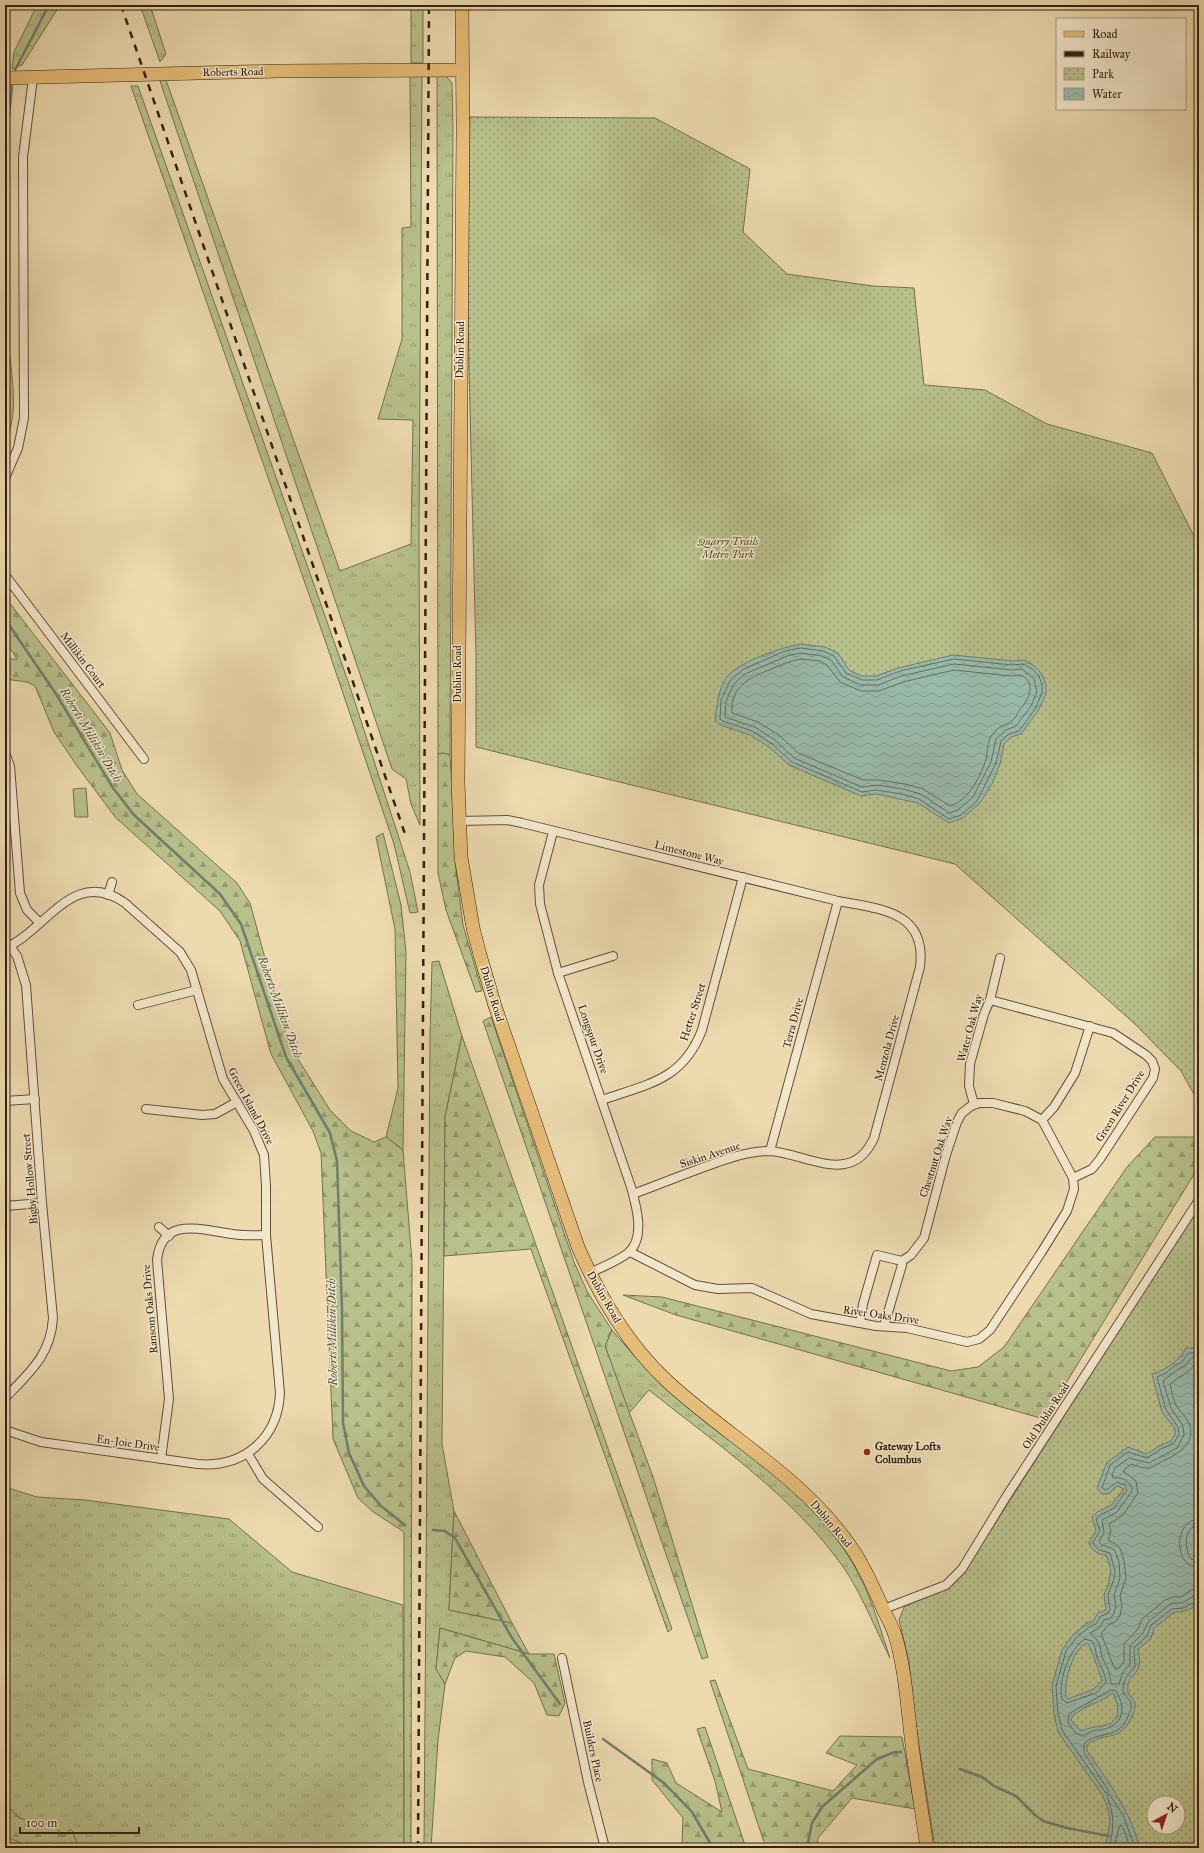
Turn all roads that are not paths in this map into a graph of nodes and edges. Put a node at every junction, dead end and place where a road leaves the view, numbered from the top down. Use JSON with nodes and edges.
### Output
{"nodes":[{"id":1,"x":462,"y":5,"type":"edge"},
{"id":2,"x":461,"y":70,"type":"junction"},
{"id":3,"x":5,"y":78,"type":"edge"},
{"id":4,"x":33,"y":78,"type":"junction"},
{"id":5,"x":5,"y":478,"type":"edge"},
{"id":6,"x":5,"y":575,"type":"edge"},
{"id":7,"x":5,"y":753,"type":"edge"},
{"id":8,"x":144,"y":759,"type":"dead end"},
{"id":9,"x":460,"y":821,"type":"junction"},
{"id":10,"x":553,"y":832,"type":"junction"},
{"id":11,"x":743,"y":877,"type":"junction"},
{"id":12,"x":112,"y":882,"type":"dead end"},
{"id":13,"x":108,"y":895,"type":"junction"},
{"id":14,"x":838,"y":901,"type":"junction"},
{"id":15,"x":40,"y":923,"type":"junction"},
{"id":16,"x":909,"y":923,"type":"joint"},
{"id":17,"x":8,"y":947,"type":"edge"},
{"id":18,"x":613,"y":956,"type":"dead end"},
{"id":19,"x":1000,"y":958,"type":"dead end"},
{"id":20,"x":558,"y":973,"type":"junction"},
{"id":21,"x":197,"y":990,"type":"junction"},
{"id":22,"x":990,"y":1000,"type":"junction"},
{"id":23,"x":138,"y":1005,"type":"dead end"},
{"id":24,"x":1090,"y":1026,"type":"junction"},
{"id":25,"x":34,"y":1099,"type":"junction"},
{"id":26,"x":602,"y":1100,"type":"junction"},
{"id":27,"x":5,"y":1101,"type":"edge"},
{"id":28,"x":237,"y":1102,"type":"junction"},
{"id":29,"x":974,"y":1104,"type":"junction"},
{"id":30,"x":146,"y":1109,"type":"dead end"},
{"id":31,"x":1042,"y":1120,"type":"junction"},
{"id":32,"x":770,"y":1151,"type":"junction"},
{"id":33,"x":843,"y":1165,"type":"joint"},
{"id":34,"x":1073,"y":1178,"type":"junction"},
{"id":35,"x":633,"y":1194,"type":"junction"},
{"id":36,"x":1199,"y":1200,"type":"edge"},
{"id":37,"x":42,"y":1203,"type":"junction"},
{"id":38,"x":5,"y":1206,"type":"edge"},
{"id":39,"x":160,"y":1227,"type":"dead end"},
{"id":40,"x":266,"y":1235,"type":"junction"},
{"id":41,"x":169,"y":1236,"type":"junction"},
{"id":42,"x":630,"y":1252,"type":"junction"},
{"id":43,"x":902,"y":1261,"type":"junction"},
{"id":44,"x":590,"y":1273,"type":"junction"},
{"id":45,"x":860,"y":1323,"type":"junction"},
{"id":46,"x":884,"y":1326,"type":"junction"},
{"id":47,"x":5,"y":1398,"type":"edge"},
{"id":48,"x":5,"y":1430,"type":"edge"},
{"id":49,"x":248,"y":1454,"type":"junction"},
{"id":50,"x":161,"y":1459,"type":"junction"},
{"id":51,"x":318,"y":1526,"type":"dead end"},
{"id":52,"x":884,"y":1609,"type":"junction"},
{"id":53,"x":562,"y":1658,"type":"dead end"},
{"id":54,"x":605,"y":1848,"type":"edge"},
{"id":55,"x":927,"y":1848,"type":"edge"}],
"edges":[{"from":1,"to":2,"type":"main road","name":"Dublin Road"},
{"from":2,"to":4,"type":"main road","name":"Roberts Road"},
{"from":2,"to":9,"type":"main road","name":"Dublin Road"},
{"from":3,"to":4,"type":"main road","name":"Roberts Road"},
{"from":4,"to":5,"type":"street"},
{"from":6,"to":8,"type":"street","name":"Millikin Court"},
{"from":7,"to":15,"type":"street"},
{"from":9,"to":10,"type":"street","name":"Limestone Way"},
{"from":9,"to":44,"type":"main road","name":"Dublin Road"},
{"from":10,"to":11,"type":"street","name":"Limestone Way"},
{"from":10,"to":20,"type":"street","name":"Longspur Drive"},
{"from":11,"to":14,"type":"street","name":"Limestone Way"},
{"from":11,"to":26,"type":"street","name":"Hetter Street"},
{"from":12,"to":13,"type":"street"},
{"from":13,"to":15,"type":"street"},
{"from":13,"to":21,"type":"street","name":"Green Island Drive"},
{"from":14,"to":16,"type":"street","name":"Limestone Way"},
{"from":14,"to":32,"type":"street","name":"Terra Drive"},
{"from":15,"to":17,"type":"street"},
{"from":16,"to":33,"type":"street","name":"Menzola Drive"},
{"from":17,"to":25,"type":"street","name":"Bigby Hollow Street"},
{"from":18,"to":20,"type":"street"},
{"from":19,"to":22,"type":"street","name":"Water Oak Way"},
{"from":20,"to":26,"type":"street","name":"Longspur Drive"},
{"from":21,"to":23,"type":"street"},
{"from":21,"to":28,"type":"street","name":"Green Island Drive"},
{"from":22,"to":24,"type":"street","name":"Green River Drive"},
{"from":22,"to":29,"type":"street","name":"Water Oak Way"},
{"from":24,"to":31,"type":"street"},
{"from":24,"to":34,"type":"street","name":"Green River Drive"},
{"from":25,"to":27,"type":"street"},
{"from":25,"to":37,"type":"street","name":"Bigby Hollow Street"},
{"from":26,"to":35,"type":"street","name":"Longspur Drive"},
{"from":28,"to":30,"type":"street"},
{"from":28,"to":40,"type":"street","name":"Green Island Drive"},
{"from":29,"to":31,"type":"street"},
{"from":29,"to":43,"type":"street","name":"Chestnut Oak Way"},
{"from":31,"to":34,"type":"street"},
{"from":32,"to":33,"type":"street","name":"Siskin Avenue"},
{"from":32,"to":35,"type":"street","name":"Siskin Avenue"},
{"from":34,"to":46,"type":"street","name":"River Oaks Drive"},
{"from":35,"to":42,"type":"street","name":"Longspur Drive"},
{"from":36,"to":52,"type":"street","name":"Old Dublin Road"},
{"from":37,"to":38,"type":"street"},
{"from":37,"to":47,"type":"street","name":"Bigby Hollow Street"},
{"from":39,"to":41,"type":"street"},
{"from":40,"to":41,"type":"street"},
{"from":40,"to":49,"type":"street","name":"Green Island Drive"},
{"from":41,"to":50,"type":"street","name":"Ransom Oaks Drive"},
{"from":42,"to":44,"type":"street"},
{"from":42,"to":45,"type":"street","name":"River Oaks Drive"},
{"from":43,"to":45,"type":"street"},
{"from":43,"to":46,"type":"street"},
{"from":44,"to":52,"type":"main road","name":"Dublin Road"},
{"from":45,"to":46,"type":"street","name":"River Oaks Drive"},
{"from":48,"to":50,"type":"street","name":"En-Joie Drive"},
{"from":49,"to":50,"type":"street","name":"En-Joie Drive"},
{"from":49,"to":51,"type":"street"},
{"from":52,"to":55,"type":"main road","name":"Dublin Road"},
{"from":53,"to":54,"type":"street","name":"Builders Place"}]}
